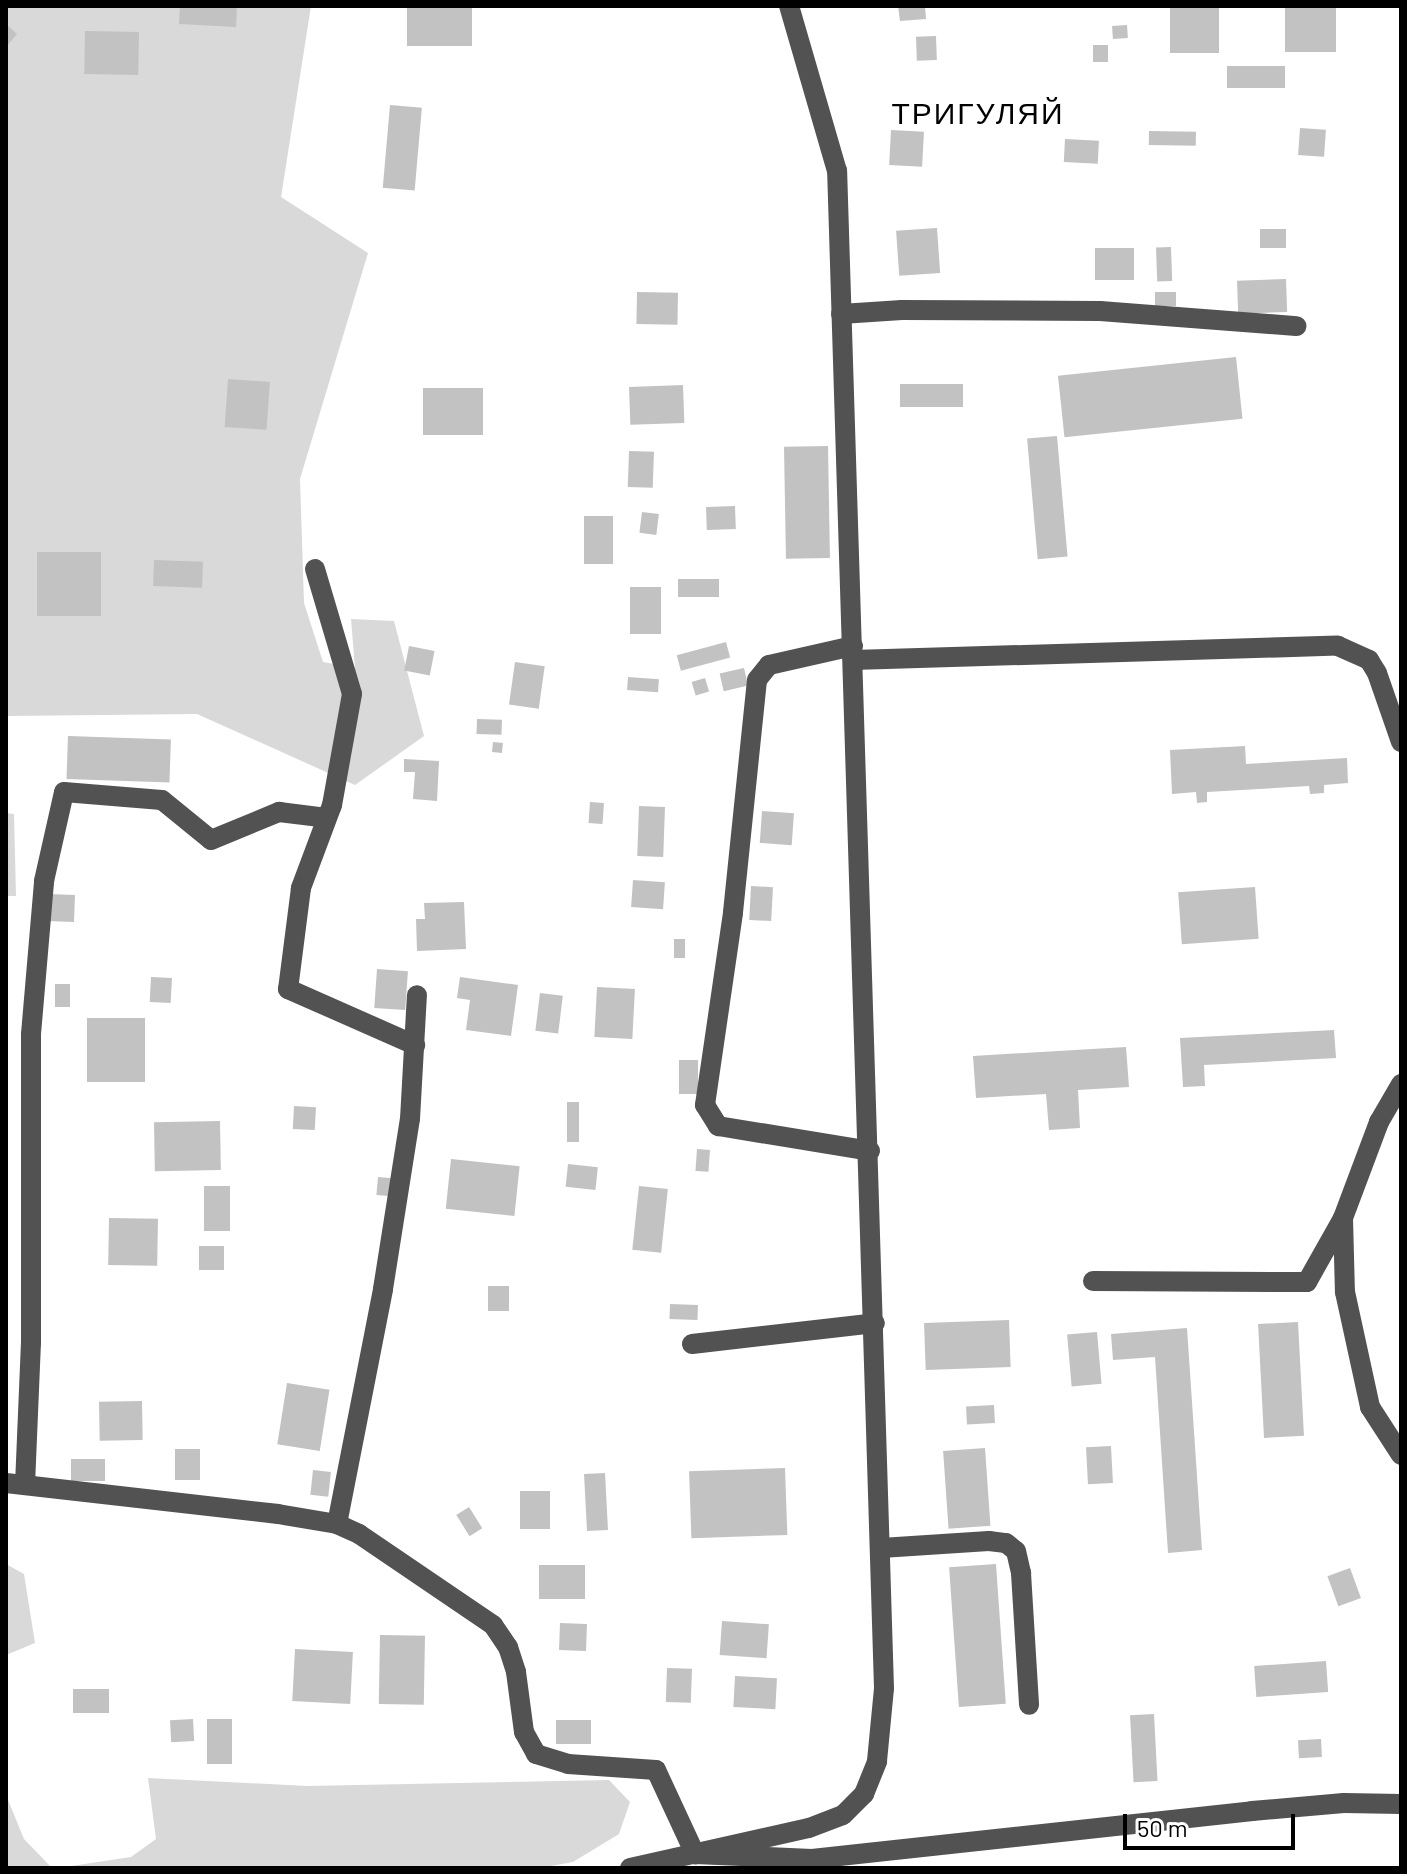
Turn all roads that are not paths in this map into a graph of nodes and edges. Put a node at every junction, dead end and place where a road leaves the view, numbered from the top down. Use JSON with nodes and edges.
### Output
{"nodes":[{"id":1,"x":789,"y":6,"type":"edge"},
{"id":2,"x":841,"y":314,"type":"junction"},
{"id":3,"x":1296,"y":326,"type":"dead end"},
{"id":4,"x":315,"y":569,"type":"dead end"},
{"id":5,"x":853,"y":653,"type":"junction"},
{"id":6,"x":1401,"y":742,"type":"edge"},
{"id":7,"x":327,"y":818,"type":"junction"},
{"id":8,"x":417,"y":995,"type":"dead end"},
{"id":9,"x":415,"y":1045,"type":"junction"},
{"id":10,"x":1401,"y":1084,"type":"edge"},
{"id":11,"x":870,"y":1151,"type":"junction"},
{"id":12,"x":1343,"y":1218,"type":"junction"},
{"id":13,"x":1093,"y":1281,"type":"dead end"},
{"id":14,"x":875,"y":1323,"type":"junction"},
{"id":15,"x":692,"y":1344,"type":"dead end"},
{"id":16,"x":1401,"y":1455,"type":"edge"},
{"id":17,"x":15,"y":1484,"type":"edge"},
{"id":18,"x":337,"y":1524,"type":"junction"},
{"id":19,"x":881,"y":1548,"type":"junction"},
{"id":20,"x":1029,"y":1705,"type":"dead end"},
{"id":21,"x":1401,"y":1804,"type":"edge"},
{"id":22,"x":695,"y":1854,"type":"junction"},
{"id":23,"x":811,"y":1863,"type":"edge"},
{"id":24,"x":630,"y":1868,"type":"edge"}],
"edges":[{"from":1,"to":2,"type":"street"},
{"from":2,"to":3,"type":"street"},
{"from":2,"to":5,"type":"street"},
{"from":4,"to":7,"type":"street"},
{"from":5,"to":6,"type":"street"},
{"from":5,"to":11,"type":"street"},
{"from":5,"to":11,"type":"street"},
{"from":7,"to":9,"type":"street"},
{"from":7,"to":17,"type":"street"},
{"from":8,"to":9,"type":"street"},
{"from":9,"to":18,"type":"street"},
{"from":10,"to":12,"type":"street"},
{"from":11,"to":14,"type":"street"},
{"from":12,"to":13,"type":"street"},
{"from":12,"to":16,"type":"street"},
{"from":14,"to":15,"type":"street"},
{"from":14,"to":19,"type":"street"},
{"from":17,"to":18,"type":"street"},
{"from":18,"to":22,"type":"street"},
{"from":19,"to":20,"type":"street"},
{"from":19,"to":22,"type":"street"},
{"from":21,"to":23,"type":"street"},
{"from":22,"to":23,"type":"street"},
{"from":22,"to":24,"type":"street"}]}
